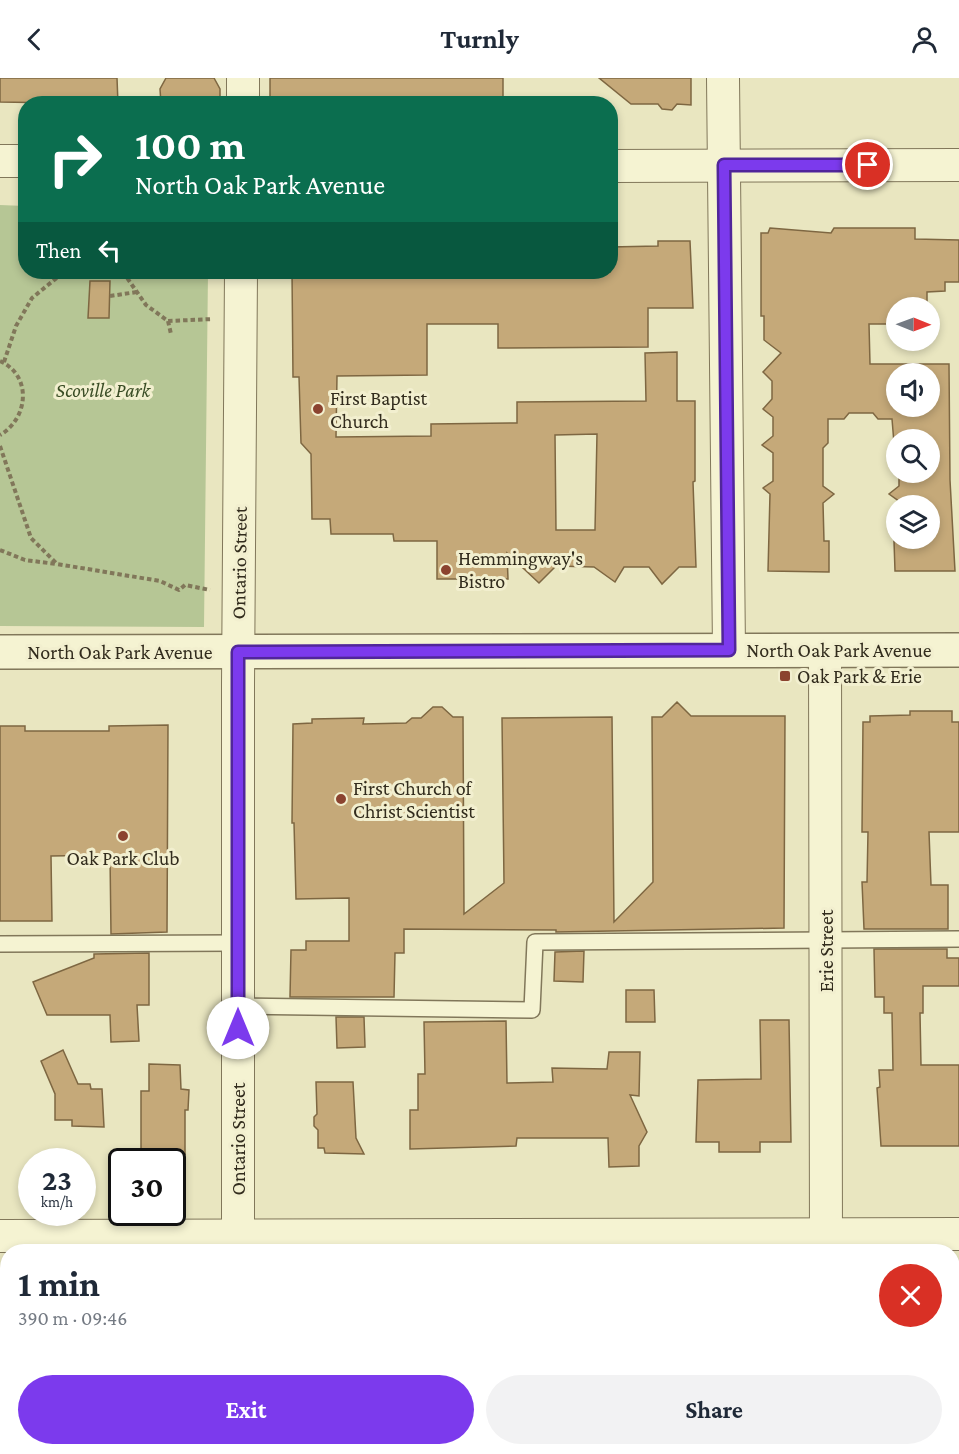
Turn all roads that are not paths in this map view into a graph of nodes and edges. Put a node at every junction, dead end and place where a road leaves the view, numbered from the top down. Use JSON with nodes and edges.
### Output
{"nodes":[{"id":1,"x":243,"y":78,"type":"edge"},
{"id":2,"x":723,"y":78,"type":"edge"},
{"id":3,"x":243,"y":96,"type":"edge"},
{"id":4,"x":0,"y":161,"type":"edge"},
{"id":5,"x":18,"y":161,"type":"edge"},
{"id":6,"x":724,"y":165,"type":"junction"},
{"id":7,"x":959,"y":165,"type":"edge"},
{"id":8,"x":618,"y":166,"type":"edge"},
{"id":9,"x":241,"y":279,"type":"edge"},
{"id":10,"x":729,"y":650,"type":"junction"},
{"id":11,"x":825,"y":650,"type":"junction"},
{"id":12,"x":959,"y":650,"type":"edge"},
{"id":13,"x":0,"y":652,"type":"edge"},
{"id":14,"x":238,"y":652,"type":"junction"},
{"id":15,"x":959,"y":939,"type":"edge"},
{"id":16,"x":826,"y":940,"type":"junction"},
{"id":17,"x":238,"y":943,"type":"junction"},
{"id":18,"x":0,"y":944,"type":"edge"},
{"id":19,"x":238,"y":1006,"type":"junction"},
{"id":20,"x":959,"y":1234,"type":"edge"},
{"id":21,"x":0,"y":1236,"type":"edge"},
{"id":22,"x":238,"y":1243,"type":"edge"},
{"id":23,"x":826,"y":1243,"type":"edge"}],
"edges":[{"from":1,"to":3,"type":"street"},
{"from":2,"to":6,"type":"street"},
{"from":4,"to":5,"type":"street"},
{"from":6,"to":7,"type":"street"},
{"from":6,"to":8,"type":"street"},
{"from":6,"to":10,"type":"street"},
{"from":9,"to":14,"type":"street","name":"Ontario Street"},
{"from":10,"to":11,"type":"street","name":"North Oak Park Avenue"},
{"from":10,"to":14,"type":"street","name":"North Oak Park Avenue"},
{"from":11,"to":12,"type":"street","name":"North Oak Park Avenue"},
{"from":11,"to":16,"type":"street","name":"Erie Street"},
{"from":13,"to":14,"type":"street","name":"North Oak Park Avenue"},
{"from":14,"to":17,"type":"street","name":"Ontario Street"},
{"from":15,"to":16,"type":"lane"},
{"from":16,"to":19,"type":"lane"},
{"from":16,"to":23,"type":"street","name":"Erie Street"},
{"from":17,"to":18,"type":"lane"},
{"from":17,"to":19,"type":"street","name":"Ontario Street"},
{"from":19,"to":22,"type":"street","name":"Ontario Street"},
{"from":20,"to":23,"type":"street"},
{"from":21,"to":22,"type":"street"},
{"from":22,"to":23,"type":"street"}]}
